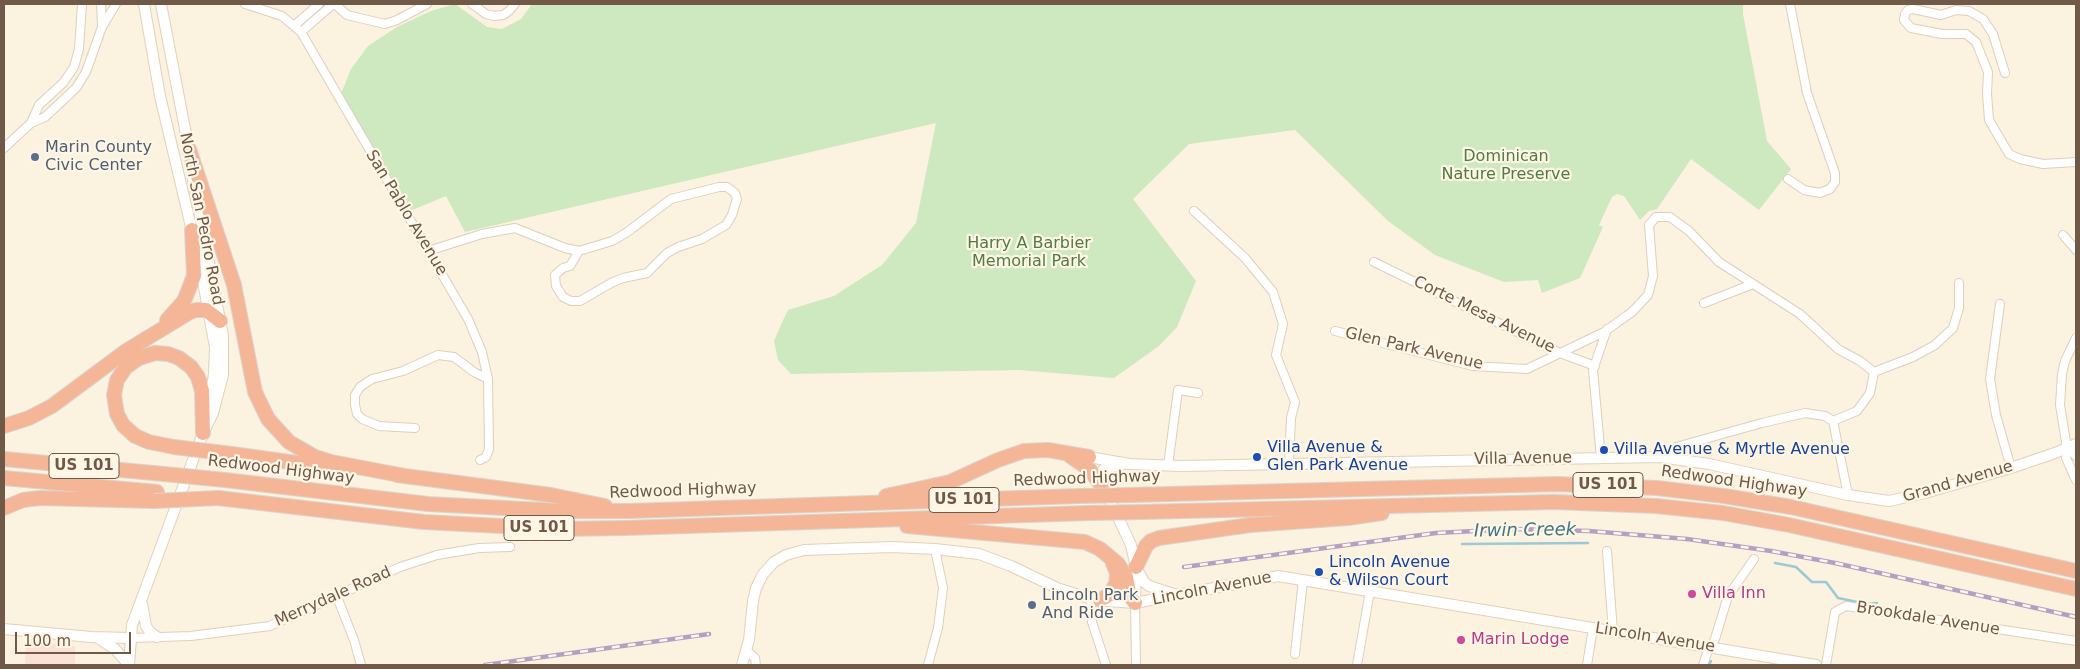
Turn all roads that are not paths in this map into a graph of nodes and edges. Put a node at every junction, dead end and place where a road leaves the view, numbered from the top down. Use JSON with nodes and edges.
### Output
{"nodes":[{"id":1,"x":82,"y":4,"type":"edge"},
{"id":2,"x":101,"y":4,"type":"edge"},
{"id":3,"x":116,"y":4,"type":"edge"},
{"id":4,"x":144,"y":4,"type":"edge"},
{"id":5,"x":161,"y":4,"type":"edge"},
{"id":6,"x":245,"y":4,"type":"edge"},
{"id":7,"x":319,"y":4,"type":"edge"},
{"id":8,"x":334,"y":4,"type":"edge"},
{"id":9,"x":427,"y":4,"type":"edge"},
{"id":10,"x":472,"y":4,"type":"edge"},
{"id":11,"x":515,"y":4,"type":"edge"},
{"id":12,"x":1790,"y":4,"type":"edge"},
{"id":13,"x":295,"y":25,"type":"junction"},
{"id":14,"x":102,"y":27,"type":"junction"},
{"id":15,"x":301,"y":32,"type":"junction"},
{"id":16,"x":2005,"y":73,"type":"dead end"},
{"id":17,"x":31,"y":123,"type":"junction"},
{"id":18,"x":4,"y":148,"type":"edge"},
{"id":19,"x":189,"y":149,"type":"junction"},
{"id":20,"x":2076,"y":162,"type":"edge"},
{"id":21,"x":1788,"y":179,"type":"dead end"},
{"id":22,"x":1194,"y":212,"type":"dead end"},
{"id":23,"x":192,"y":230,"type":"junction"},
{"id":24,"x":2063,"y":235,"type":"dead end"},
{"id":25,"x":2076,"y":250,"type":"edge"},
{"id":26,"x":579,"y":251,"type":"junction"},
{"id":27,"x":428,"y":252,"type":"junction"},
{"id":28,"x":1374,"y":262,"type":"dead end"},
{"id":29,"x":1959,"y":283,"type":"dead end"},
{"id":30,"x":1753,"y":284,"type":"junction"},
{"id":31,"x":1704,"y":303,"type":"dead end"},
{"id":32,"x":2000,"y":304,"type":"dead end"},
{"id":33,"x":215,"y":316,"type":"junction"},
{"id":34,"x":1607,"y":330,"type":"junction"},
{"id":35,"x":1335,"y":331,"type":"dead end"},
{"id":36,"x":2076,"y":338,"type":"edge"},
{"id":37,"x":126,"y":351,"type":"junction"},
{"id":38,"x":1560,"y":353,"type":"junction"},
{"id":39,"x":1595,"y":366,"type":"junction"},
{"id":40,"x":1874,"y":372,"type":"junction"},
{"id":41,"x":488,"y":379,"type":"junction"},
{"id":42,"x":1198,"y":393,"type":"dead end"},
{"id":43,"x":1832,"y":421,"type":"junction"},
{"id":44,"x":4,"y":426,"type":"edge"},
{"id":45,"x":415,"y":428,"type":"dead end"},
{"id":46,"x":204,"y":433,"type":"junction"},
{"id":47,"x":2072,"y":446,"type":"edge"},
{"id":48,"x":1061,"y":451,"type":"junction"},
{"id":49,"x":2076,"y":456,"type":"edge"},
{"id":50,"x":1089,"y":457,"type":"joint"},
{"id":51,"x":1660,"y":457,"type":"junction"},
{"id":52,"x":4,"y":458,"type":"edge"},
{"id":53,"x":1601,"y":458,"type":"junction"},
{"id":54,"x":480,"y":460,"type":"dead end"},
{"id":55,"x":1289,"y":463,"type":"junction"},
{"id":56,"x":1129,"y":464,"type":"junction"},
{"id":57,"x":1168,"y":466,"type":"junction"},
{"id":58,"x":2011,"y":468,"type":"junction"},
{"id":59,"x":405,"y":476,"type":"junction"},
{"id":60,"x":4,"y":478,"type":"edge"},
{"id":61,"x":2076,"y":480,"type":"edge"},
{"id":62,"x":1102,"y":486,"type":"junction"},
{"id":63,"x":1848,"y":495,"type":"junction"},
{"id":64,"x":156,"y":496,"type":"junction"},
{"id":65,"x":848,"y":504,"type":"junction"},
{"id":66,"x":1436,"y":504,"type":"junction"},
{"id":67,"x":4,"y":508,"type":"edge"},
{"id":68,"x":630,"y":511,"type":"junction"},
{"id":69,"x":861,"y":521,"type":"junction"},
{"id":70,"x":510,"y":547,"type":"dead end"},
{"id":71,"x":935,"y":549,"type":"junction"},
{"id":72,"x":1607,"y":551,"type":"dead end"},
{"id":73,"x":1110,"y":556,"type":"junction"},
{"id":74,"x":1754,"y":559,"type":"dead end"},
{"id":75,"x":1136,"y":567,"type":"junction"},
{"id":76,"x":2076,"y":571,"type":"edge"},
{"id":77,"x":1303,"y":580,"type":"junction"},
{"id":78,"x":2076,"y":589,"type":"edge"},
{"id":79,"x":1370,"y":591,"type":"junction"},
{"id":80,"x":1180,"y":596,"type":"junction"},
{"id":81,"x":337,"y":597,"type":"junction"},
{"id":82,"x":142,"y":598,"type":"junction"},
{"id":83,"x":1096,"y":599,"type":"junction"},
{"id":84,"x":1135,"y":604,"type":"junction"},
{"id":85,"x":4,"y":628,"type":"edge"},
{"id":86,"x":1593,"y":628,"type":"junction"},
{"id":87,"x":1614,"y":632,"type":"junction"},
{"id":88,"x":157,"y":637,"type":"junction"},
{"id":89,"x":97,"y":638,"type":"junction"},
{"id":90,"x":130,"y":638,"type":"junction"},
{"id":91,"x":2076,"y":641,"type":"edge"},
{"id":92,"x":1710,"y":647,"type":"junction"},
{"id":93,"x":747,"y":652,"type":"junction"},
{"id":94,"x":1295,"y":654,"type":"dead end"},
{"id":95,"x":129,"y":665,"type":"edge"},
{"id":96,"x":361,"y":665,"type":"edge"},
{"id":97,"x":742,"y":665,"type":"edge"},
{"id":98,"x":756,"y":665,"type":"edge"},
{"id":99,"x":928,"y":665,"type":"edge"},
{"id":100,"x":1106,"y":665,"type":"edge"},
{"id":101,"x":1136,"y":665,"type":"edge"},
{"id":102,"x":1357,"y":665,"type":"edge"},
{"id":103,"x":1587,"y":665,"type":"edge"},
{"id":104,"x":1703,"y":665,"type":"edge"},
{"id":105,"x":1816,"y":665,"type":"edge"},
{"id":106,"x":1826,"y":665,"type":"edge"}],
"edges":[{"from":1,"to":17,"type":"street"},
{"from":2,"to":14,"type":"street"},
{"from":3,"to":14,"type":"street"},
{"from":4,"to":23,"type":"main road","name":"North San Pedro Road"},
{"from":5,"to":19,"type":"main road","name":"North San Pedro Road"},
{"from":6,"to":13,"type":"street","name":"San Pablo Avenue"},
{"from":7,"to":13,"type":"street"},
{"from":8,"to":9,"type":"street"},
{"from":8,"to":15,"type":"street"},
{"from":10,"to":11,"type":"street"},
{"from":12,"to":21,"type":"street"},
{"from":13,"to":15,"type":"street","name":"San Pablo Avenue"},
{"from":14,"to":17,"type":"street"},
{"from":15,"to":27,"type":"street","name":"San Pablo Avenue"},
{"from":16,"to":20,"type":"street"},
{"from":17,"to":18,"type":"street"},
{"from":19,"to":33,"type":"main road","name":"North San Pedro Road"},
{"from":19,"to":59,"type":"highway"},
{"from":22,"to":55,"type":"street"},
{"from":23,"to":33,"type":"main road","name":"North San Pedro Road"},
{"from":23,"to":37,"type":"highway"},
{"from":24,"to":25,"type":"street"},
{"from":26,"to":26,"type":"street"},
{"from":26,"to":27,"type":"street"},
{"from":27,"to":41,"type":"street","name":"San Pablo Avenue"},
{"from":28,"to":38,"type":"street","name":"Corte Mesa Avenue"},
{"from":29,"to":40,"type":"street"},
{"from":30,"to":31,"type":"street"},
{"from":30,"to":34,"type":"street","name":"Glen Park Avenue"},
{"from":30,"to":40,"type":"street","name":"Glen Park Avenue"},
{"from":32,"to":58,"type":"street"},
{"from":33,"to":37,"type":"highway"},
{"from":33,"to":46,"type":"main road","name":"North San Pedro Road"},
{"from":34,"to":38,"type":"street","name":"Glen Park Avenue"},
{"from":34,"to":39,"type":"street"},
{"from":35,"to":38,"type":"street","name":"Glen Park Avenue"},
{"from":36,"to":47,"type":"street"},
{"from":37,"to":44,"type":"highway"},
{"from":38,"to":39,"type":"street","name":"Corte Mesa Avenue"},
{"from":39,"to":53,"type":"street"},
{"from":40,"to":43,"type":"street"},
{"from":41,"to":45,"type":"street"},
{"from":41,"to":54,"type":"street","name":"San Pablo Avenue"},
{"from":42,"to":57,"type":"street"},
{"from":43,"to":51,"type":"street","name":"Villa Avenue"},
{"from":43,"to":63,"type":"street"},
{"from":46,"to":59,"type":"highway","bridge":true},
{"from":46,"to":82,"type":"main road","name":"North San Pedro Road"},
{"from":47,"to":49,"type":"street"},
{"from":47,"to":58,"type":"main road","name":"Grand Avenue"},
{"from":47,"to":61,"type":"street"},
{"from":48,"to":50,"type":"highway"},
{"from":48,"to":62,"type":"highway"},
{"from":48,"to":65,"type":"highway"},
{"from":50,"to":56,"type":"main road","name":"Villa Avenue"},
{"from":51,"to":53,"type":"main road","name":"Villa Avenue"},
{"from":51,"to":63,"type":"main road","name":"Grand Avenue"},
{"from":52,"to":68,"type":"highway","name":"Redwood Highway","number":"US 101","bridge":true},
{"from":53,"to":55,"type":"main road","name":"Villa Avenue"},
{"from":55,"to":57,"type":"main road","name":"Villa Avenue"},
{"from":56,"to":57,"type":"main road","name":"Villa Avenue"},
{"from":56,"to":62,"type":"main road","name":"Villa Avenue"},
{"from":58,"to":63,"type":"main road","name":"Grand Avenue"},
{"from":59,"to":68,"type":"highway"},
{"from":60,"to":64,"type":"highway","number":"US 101"},
{"from":62,"to":75,"type":"main road"},
{"from":64,"to":67,"type":"highway"},
{"from":64,"to":69,"type":"highway","name":"Redwood Highway","number":"US 101","bridge":true},
{"from":65,"to":68,"type":"highway","name":"Redwood Highway","number":"US 101"},
{"from":65,"to":76,"type":"highway","name":"Redwood Highway","number":"US 101","bridge":true},
{"from":66,"to":69,"type":"highway","name":"Redwood Highway","number":"US 101","bridge":true},
{"from":66,"to":75,"type":"highway"},
{"from":66,"to":78,"type":"highway","name":"Redwood Highway","number":"US 101"},
{"from":69,"to":73,"type":"highway"},
{"from":70,"to":81,"type":"street","name":"Merrydale Road"},
{"from":71,"to":83,"type":"main road","name":"Lincoln Avenue"},
{"from":71,"to":93,"type":"main road","name":"Lincoln Avenue"},
{"from":71,"to":99,"type":"street"},
{"from":72,"to":87,"type":"street"},
{"from":73,"to":83,"type":"highway"},
{"from":73,"to":84,"type":"highway"},
{"from":74,"to":92,"type":"street"},
{"from":75,"to":80,"type":"main road"},
{"from":75,"to":84,"type":"main road"},
{"from":77,"to":79,"type":"main road","name":"Lincoln Avenue"},
{"from":77,"to":80,"type":"main road","name":"Lincoln Avenue"},
{"from":77,"to":94,"type":"street"},
{"from":79,"to":86,"type":"main road","name":"Lincoln Avenue"},
{"from":79,"to":102,"type":"street"},
{"from":80,"to":84,"type":"main road","name":"Lincoln Avenue"},
{"from":81,"to":88,"type":"street","name":"Merrydale Road"},
{"from":81,"to":96,"type":"street"},
{"from":82,"to":88,"type":"main road"},
{"from":82,"to":90,"type":"main road","name":"North San Pedro Road"},
{"from":83,"to":84,"type":"main road","name":"Lincoln Avenue"},
{"from":83,"to":100,"type":"street"},
{"from":84,"to":101,"type":"street"},
{"from":85,"to":89,"type":"main road","name":"Merrydale Road"},
{"from":86,"to":87,"type":"main road","name":"Lincoln Avenue"},
{"from":86,"to":103,"type":"street"},
{"from":87,"to":92,"type":"main road","name":"Lincoln Avenue"},
{"from":88,"to":90,"type":"street","name":"Merrydale Road"},
{"from":89,"to":90,"type":"main road","name":"Merrydale Road"},
{"from":89,"to":95,"type":"main road"},
{"from":90,"to":95,"type":"main road","name":"North San Pedro Road"},
{"from":91,"to":106,"type":"street","name":"Brookdale Avenue"},
{"from":92,"to":104,"type":"street"},
{"from":92,"to":105,"type":"main road","name":"Lincoln Avenue"},
{"from":93,"to":97,"type":"main road","name":"Lincoln Avenue"},
{"from":93,"to":98,"type":"street"}]}
